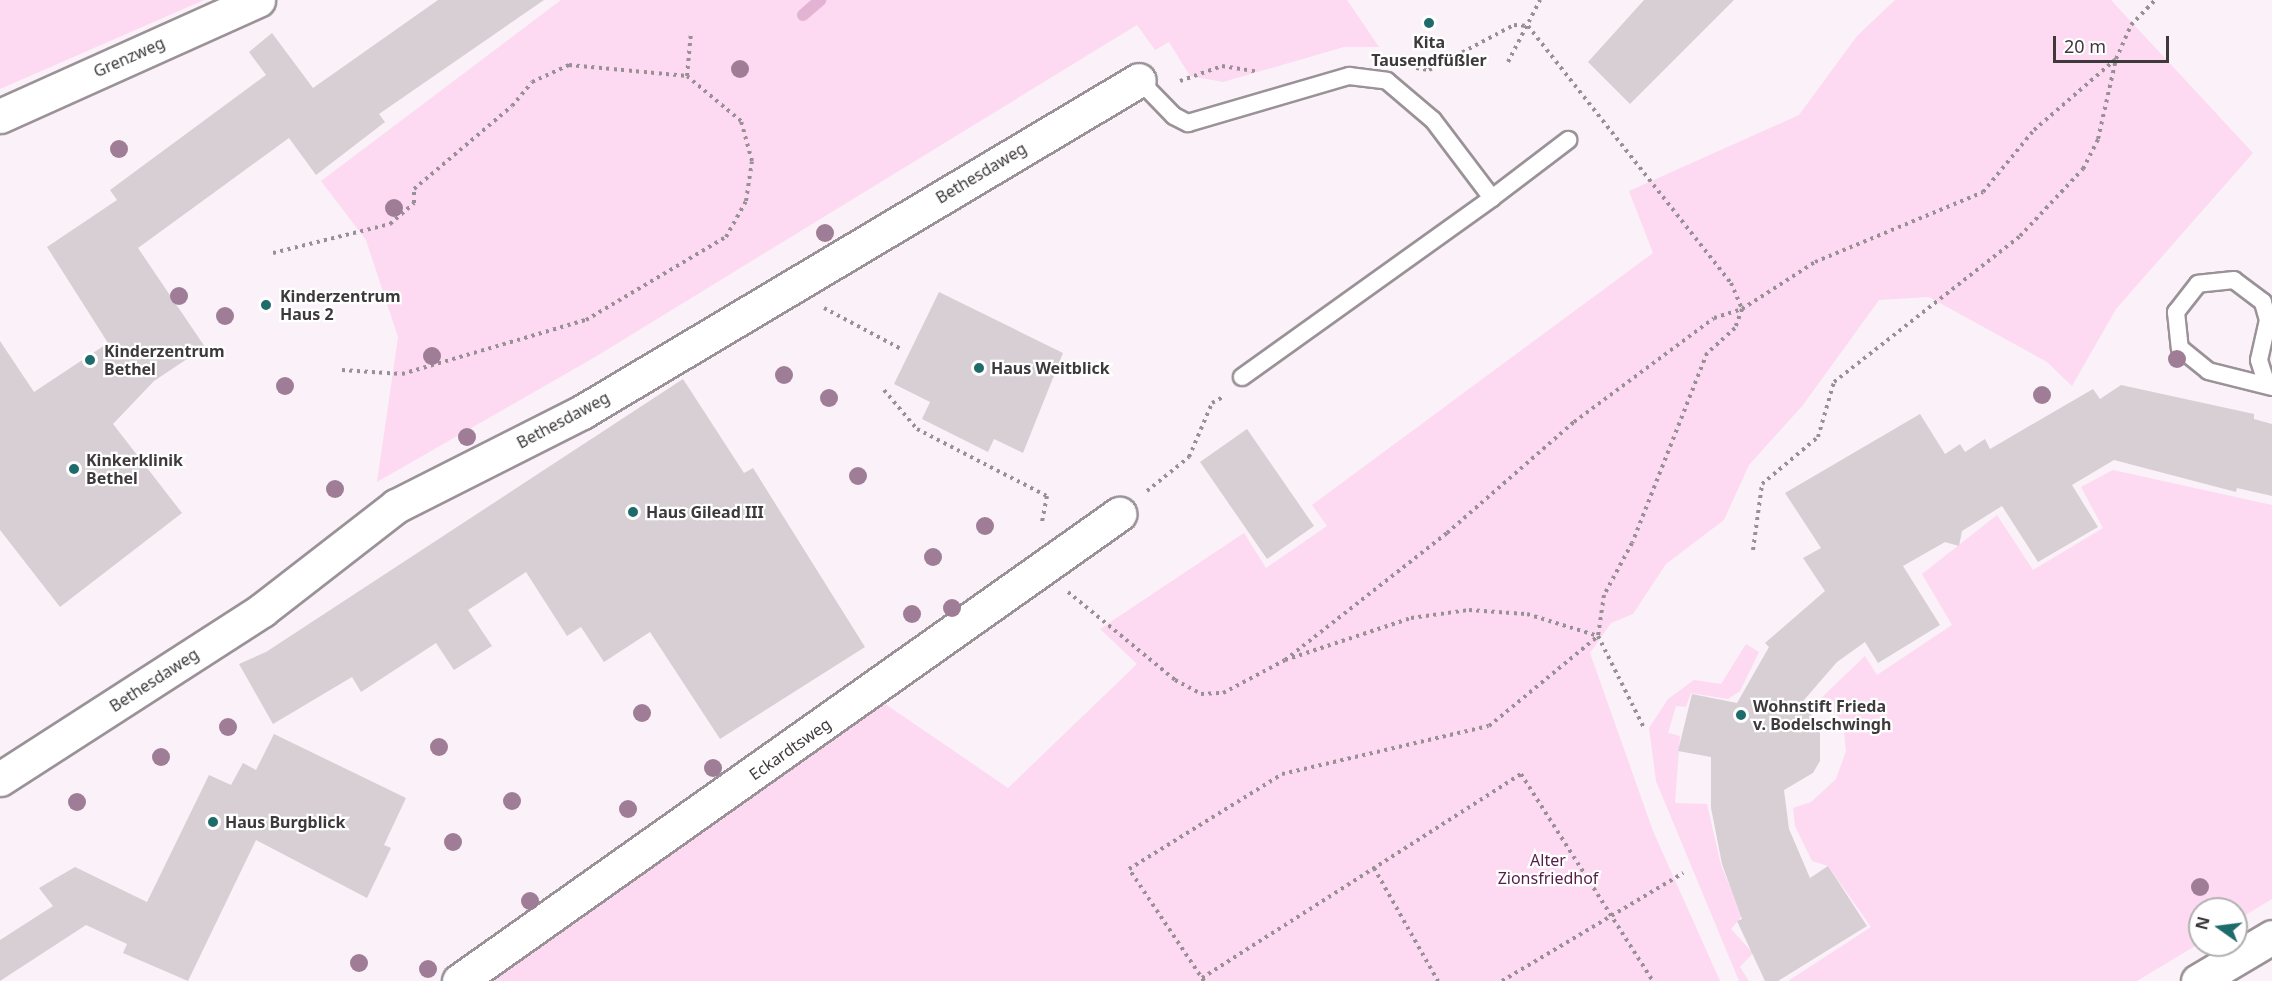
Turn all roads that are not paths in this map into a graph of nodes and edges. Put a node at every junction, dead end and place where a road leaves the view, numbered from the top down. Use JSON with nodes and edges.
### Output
{"nodes":[{"id":1,"x":258,"y":0,"type":"edge"},
{"id":2,"x":1138,"y":80,"type":"joint"},
{"id":3,"x":0,"y":116,"type":"edge"},
{"id":4,"x":1568,"y":140,"type":"dead end"},
{"id":5,"x":1492,"y":198,"type":"junction"},
{"id":6,"x":1242,"y":378,"type":"road end"},
{"id":7,"x":2269,"y":386,"type":"edge"},
{"id":8,"x":1119,"y":514,"type":"road end"},
{"id":9,"x":0,"y":779,"type":"edge"},
{"id":10,"x":2272,"y":936,"type":"edge"},
{"id":11,"x":459,"y":981,"type":"edge"},
{"id":12,"x":2198,"y":981,"type":"edge"}],
"edges":[{"from":1,"to":3,"type":"street","name":"Grenzweg"},
{"from":2,"to":5,"type":"lane"},
{"from":2,"to":9,"type":"street","name":"Bethesdaweg"},
{"from":4,"to":5,"type":"lane"},
{"from":5,"to":6,"type":"lane"},
{"from":7,"to":7,"type":"lane"},
{"from":8,"to":11,"type":"street","name":"Eckardtsweg"},
{"from":10,"to":12,"type":"street"}]}
